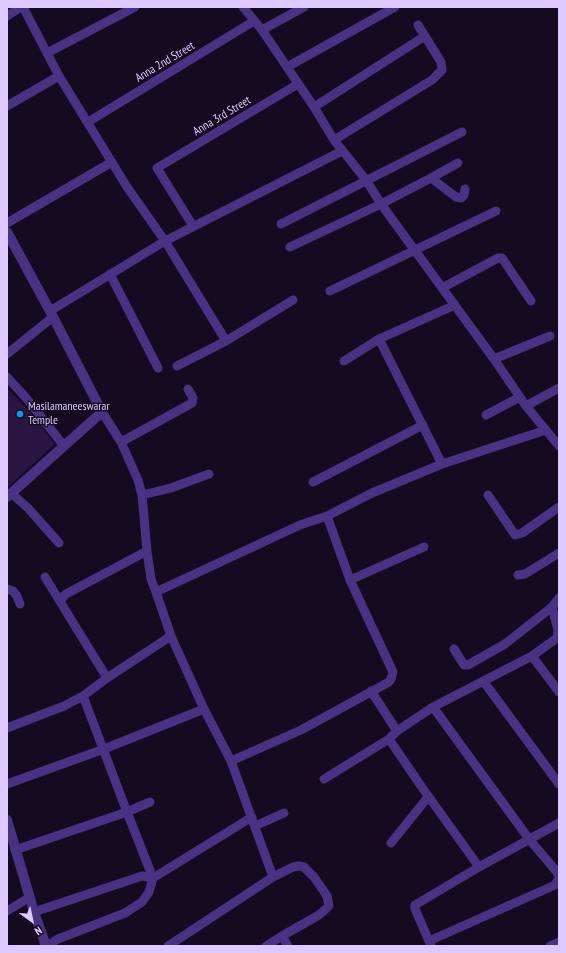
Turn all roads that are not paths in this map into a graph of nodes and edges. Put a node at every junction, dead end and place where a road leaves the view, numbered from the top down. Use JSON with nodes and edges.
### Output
{"nodes":[{"id":1,"x":22,"y":7,"type":"edge"},
{"id":2,"x":135,"y":7,"type":"edge"},
{"id":3,"x":243,"y":7,"type":"edge"},
{"id":4,"x":304,"y":7,"type":"edge"},
{"id":5,"x":395,"y":7,"type":"edge"},
{"id":6,"x":7,"y":16,"type":"edge"},
{"id":7,"x":254,"y":21,"type":"junction"},
{"id":8,"x":418,"y":25,"type":"dead end"},
{"id":9,"x":262,"y":30,"type":"junction"},
{"id":10,"x":425,"y":36,"type":"junction"},
{"id":11,"x":47,"y":53,"type":"junction"},
{"id":12,"x":287,"y":67,"type":"junction"},
{"id":13,"x":59,"y":76,"type":"junction"},
{"id":14,"x":298,"y":84,"type":"junction"},
{"id":15,"x":7,"y":106,"type":"edge"},
{"id":16,"x":314,"y":107,"type":"junction"},
{"id":17,"x":88,"y":122,"type":"junction"},
{"id":18,"x":462,"y":132,"type":"dead end"},
{"id":19,"x":334,"y":140,"type":"junction"},
{"id":20,"x":342,"y":151,"type":"junction"},
{"id":21,"x":112,"y":162,"type":"junction"},
{"id":22,"x":458,"y":163,"type":"dead end"},
{"id":23,"x":431,"y":178,"type":"junction"},
{"id":24,"x":366,"y":180,"type":"junction"},
{"id":25,"x":465,"y":189,"type":"dead end"},
{"id":26,"x":381,"y":204,"type":"junction"},
{"id":27,"x":496,"y":211,"type":"dead end"},
{"id":28,"x":7,"y":223,"type":"edge"},
{"id":29,"x":281,"y":224,"type":"dead end"},
{"id":30,"x":193,"y":226,"type":"junction"},
{"id":31,"x":7,"y":232,"type":"edge"},
{"id":32,"x":165,"y":241,"type":"junction"},
{"id":33,"x":290,"y":248,"type":"dead end"},
{"id":34,"x":414,"y":250,"type":"junction"},
{"id":35,"x":110,"y":274,"type":"junction"},
{"id":36,"x":442,"y":288,"type":"junction"},
{"id":37,"x":330,"y":291,"type":"dead end"},
{"id":38,"x":293,"y":300,"type":"dead end"},
{"id":39,"x":531,"y":301,"type":"dead end"},
{"id":40,"x":455,"y":305,"type":"junction"},
{"id":41,"x":51,"y":314,"type":"junction"},
{"id":42,"x":550,"y":336,"type":"dead end"},
{"id":43,"x":379,"y":339,"type":"junction"},
{"id":44,"x":226,"y":341,"type":"junction"},
{"id":45,"x":7,"y":354,"type":"edge"},
{"id":46,"x":494,"y":359,"type":"junction"},
{"id":47,"x":344,"y":361,"type":"dead end"},
{"id":48,"x":177,"y":366,"type":"dead end"},
{"id":49,"x":158,"y":368,"type":"dead end"},
{"id":50,"x":7,"y":377,"type":"edge"},
{"id":51,"x":559,"y":388,"type":"edge"},
{"id":52,"x":188,"y":389,"type":"dead end"},
{"id":53,"x":520,"y":397,"type":"junction"},
{"id":54,"x":526,"y":406,"type":"junction"},
{"id":55,"x":102,"y":412,"type":"junction"},
{"id":56,"x":486,"y":415,"type":"dead end"},
{"id":57,"x":422,"y":425,"type":"junction"},
{"id":58,"x":546,"y":430,"type":"junction"},
{"id":59,"x":121,"y":442,"type":"junction"},
{"id":60,"x":64,"y":446,"type":"junction"},
{"id":61,"x":559,"y":446,"type":"edge"},
{"id":62,"x":442,"y":464,"type":"junction"},
{"id":63,"x":209,"y":474,"type":"dead end"},
{"id":64,"x":313,"y":482,"type":"dead end"},
{"id":65,"x":9,"y":495,"type":"edge"},
{"id":66,"x":142,"y":495,"type":"junction"},
{"id":67,"x":488,"y":495,"type":"dead end"},
{"id":68,"x":559,"y":507,"type":"edge"},
{"id":69,"x":327,"y":516,"type":"junction"},
{"id":70,"x":59,"y":543,"type":"dead end"},
{"id":71,"x":424,"y":547,"type":"dead end"},
{"id":72,"x":146,"y":550,"type":"junction"},
{"id":73,"x":559,"y":553,"type":"edge"},
{"id":74,"x":518,"y":575,"type":"dead end"},
{"id":75,"x":45,"y":577,"type":"dead end"},
{"id":76,"x":350,"y":580,"type":"junction"},
{"id":77,"x":7,"y":589,"type":"edge"},
{"id":78,"x":156,"y":592,"type":"junction"},
{"id":79,"x":559,"y":598,"type":"edge"},
{"id":80,"x":61,"y":602,"type":"junction"},
{"id":81,"x":20,"y":604,"type":"dead end"},
{"id":82,"x":552,"y":607,"type":"junction"},
{"id":83,"x":171,"y":636,"type":"junction"},
{"id":84,"x":454,"y":649,"type":"dead end"},
{"id":85,"x":532,"y":656,"type":"junction"},
{"id":86,"x":107,"y":678,"type":"junction"},
{"id":87,"x":484,"y":682,"type":"junction"},
{"id":88,"x":371,"y":691,"type":"junction"},
{"id":89,"x":559,"y":692,"type":"edge"},
{"id":90,"x":83,"y":696,"type":"junction"},
{"id":91,"x":433,"y":707,"type":"junction"},
{"id":92,"x":204,"y":709,"type":"junction"},
{"id":93,"x":7,"y":728,"type":"edge"},
{"id":94,"x":398,"y":732,"type":"junction"},
{"id":95,"x":389,"y":739,"type":"junction"},
{"id":96,"x":104,"y":749,"type":"junction"},
{"id":97,"x":231,"y":761,"type":"junction"},
{"id":98,"x":324,"y":779,"type":"dead end"},
{"id":99,"x":7,"y":784,"type":"edge"},
{"id":100,"x":559,"y":784,"type":"edge"},
{"id":101,"x":428,"y":797,"type":"junction"},
{"id":102,"x":150,"y":802,"type":"dead end"},
{"id":103,"x":127,"y":812,"type":"junction"},
{"id":104,"x":284,"y":813,"type":"dead end"},
{"id":105,"x":7,"y":820,"type":"edge"},
{"id":106,"x":254,"y":822,"type":"junction"},
{"id":107,"x":559,"y":823,"type":"edge"},
{"id":108,"x":530,"y":839,"type":"junction"},
{"id":109,"x":391,"y":844,"type":"dead end"},
{"id":110,"x":12,"y":846,"type":"edge"},
{"id":111,"x":479,"y":866,"type":"junction"},
{"id":112,"x":273,"y":877,"type":"junction"},
{"id":113,"x":153,"y":878,"type":"junction"},
{"id":114,"x":30,"y":897,"type":"junction"},
{"id":115,"x":7,"y":911,"type":"edge"},
{"id":116,"x":34,"y":912,"type":"junction"},
{"id":117,"x":282,"y":936,"type":"junction"},
{"id":118,"x":559,"y":942,"type":"edge"},
{"id":119,"x":430,"y":944,"type":"edge"},
{"id":120,"x":46,"y":946,"type":"edge"},
{"id":121,"x":50,"y":946,"type":"edge"},
{"id":122,"x":168,"y":946,"type":"edge"},
{"id":123,"x":266,"y":946,"type":"edge"},
{"id":124,"x":288,"y":946,"type":"edge"},
{"id":125,"x":550,"y":946,"type":"edge"}],
"edges":[{"from":1,"to":6,"type":"street"},
{"from":1,"to":11,"type":"street"},
{"from":2,"to":11,"type":"street"},
{"from":3,"to":7,"type":"street"},
{"from":4,"to":9,"type":"street"},
{"from":5,"to":12,"type":"street"},
{"from":7,"to":9,"type":"street"},
{"from":7,"to":17,"type":"street","name":"Anna 2nd Street"},
{"from":8,"to":10,"type":"street"},
{"from":9,"to":12,"type":"street"},
{"from":10,"to":16,"type":"street"},
{"from":10,"to":19,"type":"street"},
{"from":11,"to":13,"type":"street"},
{"from":12,"to":14,"type":"street"},
{"from":13,"to":15,"type":"street"},
{"from":13,"to":17,"type":"street"},
{"from":14,"to":16,"type":"street"},
{"from":14,"to":30,"type":"street","name":"Anna 3rd Street"},
{"from":16,"to":19,"type":"street"},
{"from":17,"to":21,"type":"street"},
{"from":18,"to":24,"type":"street"},
{"from":19,"to":20,"type":"street"},
{"from":20,"to":24,"type":"street"},
{"from":20,"to":30,"type":"street"},
{"from":21,"to":28,"type":"street"},
{"from":21,"to":32,"type":"street"},
{"from":22,"to":23,"type":"street"},
{"from":23,"to":25,"type":"street"},
{"from":23,"to":26,"type":"street"},
{"from":24,"to":26,"type":"street"},
{"from":24,"to":29,"type":"street"},
{"from":26,"to":33,"type":"street"},
{"from":26,"to":34,"type":"street"},
{"from":27,"to":34,"type":"street"},
{"from":30,"to":32,"type":"street"},
{"from":31,"to":41,"type":"street"},
{"from":32,"to":35,"type":"street"},
{"from":32,"to":44,"type":"street"},
{"from":34,"to":36,"type":"street"},
{"from":34,"to":37,"type":"street"},
{"from":35,"to":41,"type":"street"},
{"from":35,"to":49,"type":"street"},
{"from":36,"to":39,"type":"street"},
{"from":36,"to":40,"type":"street"},
{"from":38,"to":44,"type":"street"},
{"from":40,"to":43,"type":"street"},
{"from":40,"to":46,"type":"street"},
{"from":41,"to":45,"type":"street"},
{"from":41,"to":55,"type":"street"},
{"from":42,"to":46,"type":"street"},
{"from":43,"to":47,"type":"street"},
{"from":43,"to":57,"type":"street"},
{"from":44,"to":48,"type":"street"},
{"from":46,"to":53,"type":"street"},
{"from":50,"to":60,"type":"street"},
{"from":51,"to":54,"type":"street"},
{"from":52,"to":59,"type":"street"},
{"from":53,"to":54,"type":"street"},
{"from":53,"to":56,"type":"street"},
{"from":54,"to":58,"type":"street"},
{"from":55,"to":59,"type":"street"},
{"from":55,"to":60,"type":"street"},
{"from":57,"to":62,"type":"street"},
{"from":57,"to":64,"type":"street"},
{"from":58,"to":61,"type":"street"},
{"from":58,"to":62,"type":"street"},
{"from":59,"to":66,"type":"street"},
{"from":60,"to":65,"type":"street"},
{"from":62,"to":69,"type":"street"},
{"from":63,"to":66,"type":"street"},
{"from":65,"to":70,"type":"street"},
{"from":66,"to":72,"type":"street"},
{"from":67,"to":68,"type":"street"},
{"from":69,"to":76,"type":"street"},
{"from":69,"to":78,"type":"street"},
{"from":71,"to":76,"type":"street"},
{"from":72,"to":78,"type":"street"},
{"from":72,"to":80,"type":"street"},
{"from":73,"to":74,"type":"street"},
{"from":75,"to":80,"type":"street"},
{"from":76,"to":88,"type":"street"},
{"from":77,"to":81,"type":"street"},
{"from":78,"to":83,"type":"street"},
{"from":79,"to":82,"type":"street"},
{"from":80,"to":86,"type":"street"},
{"from":82,"to":84,"type":"street"},
{"from":82,"to":85,"type":"street"},
{"from":83,"to":86,"type":"street"},
{"from":83,"to":92,"type":"street"},
{"from":85,"to":87,"type":"street"},
{"from":85,"to":89,"type":"street"},
{"from":86,"to":90,"type":"street"},
{"from":87,"to":91,"type":"street"},
{"from":87,"to":100,"type":"street"},
{"from":88,"to":94,"type":"street"},
{"from":88,"to":97,"type":"street"},
{"from":90,"to":93,"type":"street"},
{"from":90,"to":96,"type":"street"},
{"from":91,"to":94,"type":"street"},
{"from":91,"to":108,"type":"street"},
{"from":92,"to":96,"type":"street"},
{"from":92,"to":97,"type":"street"},
{"from":94,"to":95,"type":"street"},
{"from":95,"to":98,"type":"street"},
{"from":95,"to":101,"type":"street"},
{"from":96,"to":99,"type":"street"},
{"from":96,"to":103,"type":"street"},
{"from":97,"to":106,"type":"street"},
{"from":101,"to":109,"type":"street"},
{"from":101,"to":111,"type":"street"},
{"from":102,"to":103,"type":"street"},
{"from":103,"to":110,"type":"street"},
{"from":103,"to":113,"type":"street"},
{"from":104,"to":106,"type":"street"},
{"from":105,"to":110,"type":"street"},
{"from":106,"to":112,"type":"street"},
{"from":106,"to":113,"type":"street"},
{"from":107,"to":108,"type":"street"},
{"from":108,"to":111,"type":"street"},
{"from":108,"to":119,"type":"street"},
{"from":110,"to":114,"type":"street"},
{"from":111,"to":119,"type":"street"},
{"from":112,"to":117,"type":"street"},
{"from":112,"to":122,"type":"street"},
{"from":113,"to":116,"type":"street"},
{"from":113,"to":121,"type":"street"},
{"from":114,"to":115,"type":"street"},
{"from":114,"to":116,"type":"street"},
{"from":116,"to":120,"type":"street"},
{"from":117,"to":123,"type":"street"},
{"from":117,"to":124,"type":"street"},
{"from":118,"to":125,"type":"street"}]}
